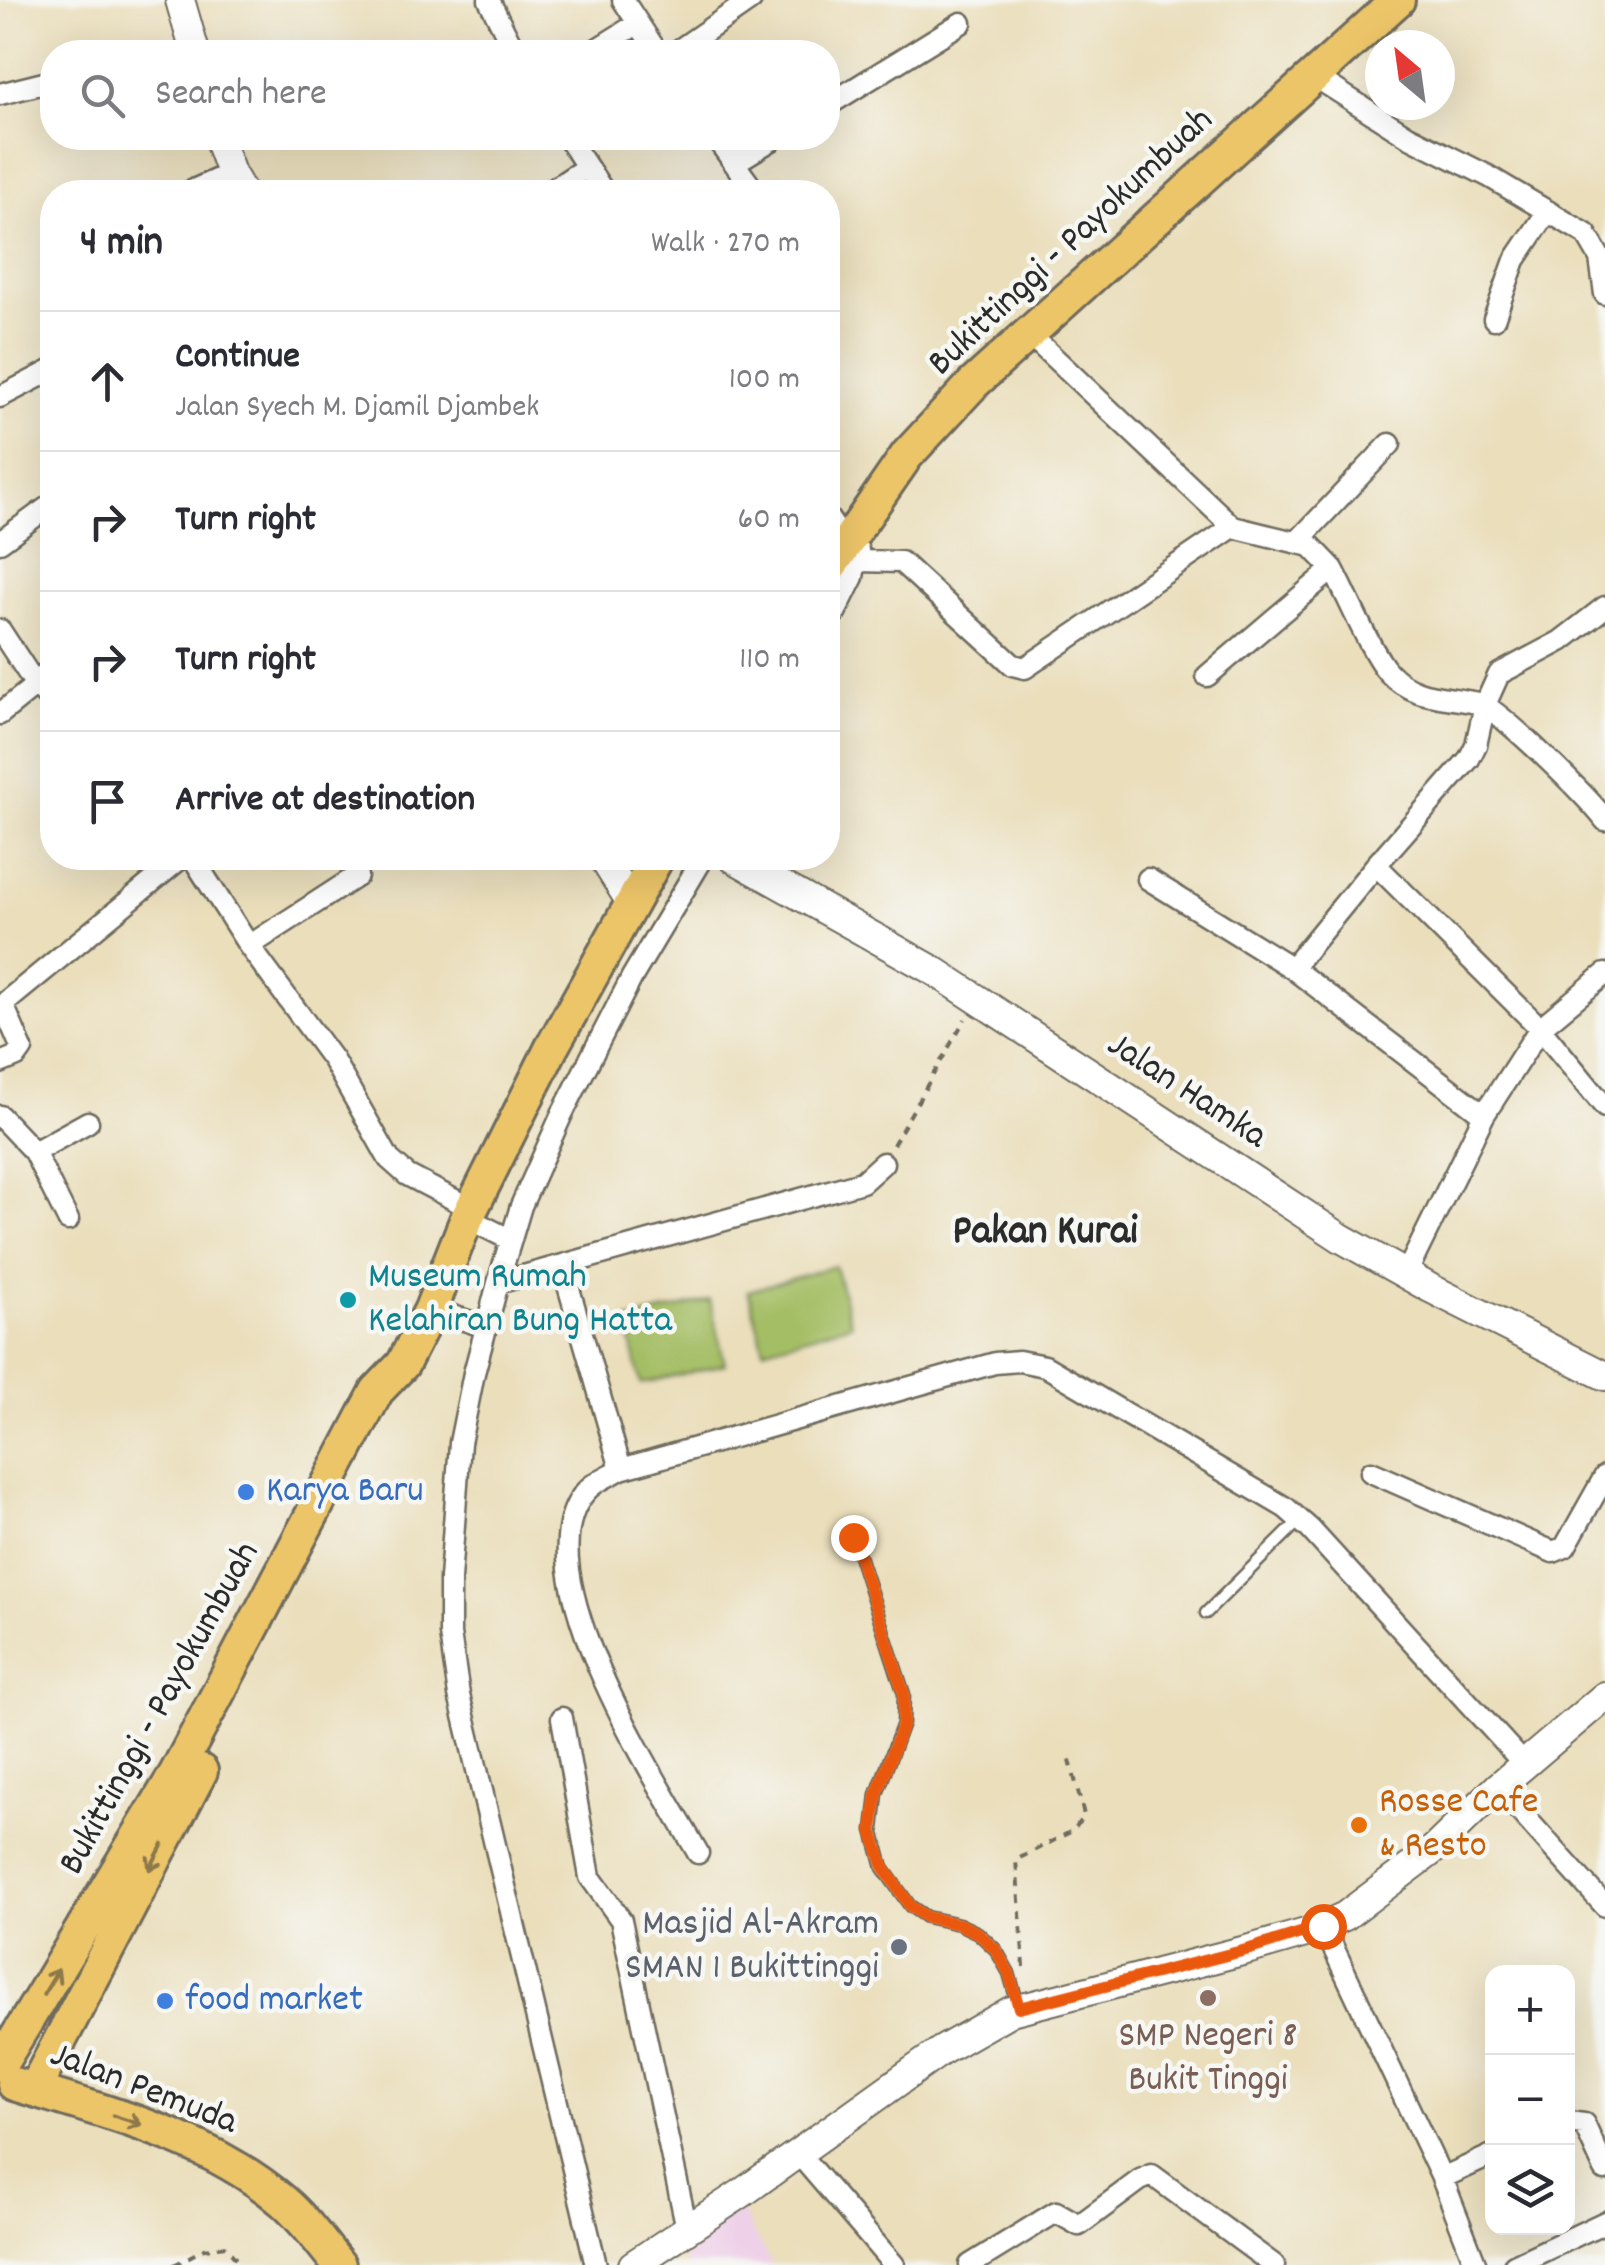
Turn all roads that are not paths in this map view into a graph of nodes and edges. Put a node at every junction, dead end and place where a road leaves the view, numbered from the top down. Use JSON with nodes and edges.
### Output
{"nodes":[{"id":1,"x":180,"y":0,"type":"edge"},
{"id":2,"x":489,"y":0,"type":"edge"},
{"id":3,"x":624,"y":0,"type":"edge"},
{"id":4,"x":751,"y":0,"type":"edge"},
{"id":5,"x":1398,"y":0,"type":"edge"},
{"id":6,"x":637,"y":24,"type":"junction"},
{"id":7,"x":962,"y":24,"type":"dead end"},
{"id":8,"x":190,"y":40,"type":"edge"},
{"id":9,"x":503,"y":40,"type":"edge"},
{"id":10,"x":611,"y":40,"type":"edge"},
{"id":11,"x":648,"y":40,"type":"edge"},
{"id":12,"x":693,"y":40,"type":"edge"},
{"id":13,"x":1314,"y":76,"type":"junction"},
{"id":14,"x":40,"y":84,"type":"edge"},
{"id":15,"x":0,"y":94,"type":"edge"},
{"id":16,"x":840,"y":99,"type":"edge"},
{"id":17,"x":223,"y":150,"type":"edge"},
{"id":18,"x":576,"y":150,"type":"edge"},
{"id":19,"x":725,"y":150,"type":"edge"},
{"id":20,"x":755,"y":150,"type":"edge"},
{"id":21,"x":734,"y":163,"type":"junction"},
{"id":22,"x":587,"y":168,"type":"junction"},
{"id":23,"x":235,"y":180,"type":"edge"},
{"id":24,"x":568,"y":180,"type":"edge"},
{"id":25,"x":596,"y":180,"type":"edge"},
{"id":26,"x":746,"y":180,"type":"edge"},
{"id":27,"x":1548,"y":211,"type":"junction"},
{"id":28,"x":1605,"y":294,"type":"edge"},
{"id":29,"x":1494,"y":319,"type":"dead end"},
{"id":30,"x":1029,"y":334,"type":"junction"},
{"id":31,"x":40,"y":376,"type":"edge"},
{"id":32,"x":0,"y":397,"type":"edge"},
{"id":33,"x":1390,"y":444,"type":"dead end"},
{"id":34,"x":40,"y":513,"type":"edge"},
{"id":35,"x":1232,"y":528,"type":"junction"},
{"id":36,"x":0,"y":542,"type":"edge"},
{"id":37,"x":1298,"y":542,"type":"junction"},
{"id":38,"x":843,"y":543,"type":"edge"},
{"id":39,"x":1333,"y":569,"type":"junction"},
{"id":40,"x":840,"y":603,"type":"edge"},
{"id":41,"x":1605,"y":607,"type":"edge"},
{"id":42,"x":0,"y":630,"type":"edge"},
{"id":43,"x":1207,"y":676,"type":"dead end"},
{"id":44,"x":40,"y":679,"type":"edge"},
{"id":45,"x":35,"y":684,"type":"junction"},
{"id":46,"x":40,"y":689,"type":"edge"},
{"id":47,"x":1485,"y":705,"type":"junction"},
{"id":48,"x":0,"y":714,"type":"edge"},
{"id":49,"x":1605,"y":820,"type":"edge"},
{"id":50,"x":1376,"y":864,"type":"junction"},
{"id":51,"x":165,"y":870,"type":"edge"},
{"id":52,"x":201,"y":870,"type":"edge"},
{"id":53,"x":611,"y":870,"type":"edge"},
{"id":54,"x":650,"y":870,"type":"edge"},
{"id":55,"x":696,"y":870,"type":"edge"},
{"id":56,"x":754,"y":870,"type":"edge"},
{"id":57,"x":357,"y":876,"type":"dead end"},
{"id":58,"x":1148,"y":880,"type":"dead end"},
{"id":59,"x":632,"y":904,"type":"junction"},
{"id":60,"x":249,"y":946,"type":"junction"},
{"id":61,"x":1292,"y":968,"type":"junction"},
{"id":62,"x":1605,"y":974,"type":"edge"},
{"id":63,"x":1540,"y":1028,"type":"junction"},
{"id":64,"x":0,"y":1063,"type":"edge"},
{"id":65,"x":1605,"y":1106,"type":"edge"},
{"id":66,"x":1484,"y":1115,"type":"junction"},
{"id":67,"x":0,"y":1116,"type":"edge"},
{"id":68,"x":88,"y":1122,"type":"dead end"},
{"id":69,"x":34,"y":1152,"type":"junction"},
{"id":70,"x":883,"y":1162,"type":"road end"},
{"id":71,"x":470,"y":1214,"type":"junction"},
{"id":72,"x":68,"y":1220,"type":"dead end"},
{"id":73,"x":511,"y":1240,"type":"junction"},
{"id":74,"x":563,"y":1268,"type":"junction"},
{"id":75,"x":1406,"y":1274,"type":"junction"},
{"id":76,"x":498,"y":1283,"type":"junction"},
{"id":77,"x":431,"y":1308,"type":"junction"},
{"id":78,"x":486,"y":1328,"type":"junction"},
{"id":79,"x":404,"y":1364,"type":"junction"},
{"id":80,"x":1605,"y":1376,"type":"edge"},
{"id":81,"x":621,"y":1469,"type":"junction"},
{"id":82,"x":1370,"y":1472,"type":"dead end"},
{"id":83,"x":1605,"y":1476,"type":"edge"},
{"id":84,"x":1300,"y":1519,"type":"junction"},
{"id":85,"x":853,"y":1537,"type":"dead end"},
{"id":86,"x":1206,"y":1613,"type":"dead end"},
{"id":87,"x":1605,"y":1696,"type":"edge"},
{"id":88,"x":562,"y":1718,"type":"dead end"},
{"id":89,"x":1525,"y":1765,"type":"junction"},
{"id":90,"x":1498,"y":1787,"type":"junction"},
{"id":91,"x":698,"y":1853,"type":"dead end"},
{"id":92,"x":1605,"y":1906,"type":"edge"},
{"id":93,"x":1323,"y":1926,"type":"junction"},
{"id":94,"x":1023,"y":2008,"type":"junction"},
{"id":95,"x":0,"y":2065,"type":"edge"},
{"id":96,"x":0,"y":2080,"type":"edge"},
{"id":97,"x":34,"y":2090,"type":"junction"},
{"id":98,"x":1575,"y":2123,"type":"edge"},
{"id":99,"x":798,"y":2153,"type":"junction"},
{"id":100,"x":1485,"y":2159,"type":"edge"},
{"id":101,"x":1605,"y":2170,"type":"edge"},
{"id":102,"x":1442,"y":2178,"type":"junction"},
{"id":103,"x":1605,"y":2222,"type":"edge"},
{"id":104,"x":687,"y":2230,"type":"junction"},
{"id":105,"x":339,"y":2265,"type":"edge"},
{"id":106,"x":596,"y":2265,"type":"edge"},
{"id":107,"x":633,"y":2265,"type":"edge"},
{"id":108,"x":894,"y":2265,"type":"edge"},
{"id":109,"x":970,"y":2265,"type":"edge"},
{"id":110,"x":1274,"y":2265,"type":"edge"},
{"id":111,"x":1476,"y":2265,"type":"edge"},
{"id":112,"x":1514,"y":2265,"type":"edge"}],
"edges":[{"from":1,"to":8,"type":"street"},
{"from":2,"to":9,"type":"street"},
{"from":3,"to":6,"type":"street"},
{"from":4,"to":12,"type":"street"},
{"from":5,"to":13,"type":"main road","name":"Bukittinggi - Payokumbuah"},
{"from":6,"to":10,"type":"street"},
{"from":6,"to":11,"type":"street"},
{"from":7,"to":16,"type":"street"},
{"from":13,"to":27,"type":"street"},
{"from":13,"to":30,"type":"main road","name":"Bukittinggi - Payokumbuah"},
{"from":14,"to":15,"type":"street"},
{"from":17,"to":23,"type":"street"},
{"from":18,"to":22,"type":"street"},
{"from":19,"to":21,"type":"street"},
{"from":20,"to":21,"type":"street"},
{"from":21,"to":26,"type":"street"},
{"from":22,"to":24,"type":"street"},
{"from":22,"to":25,"type":"street"},
{"from":27,"to":28,"type":"street"},
{"from":27,"to":29,"type":"street"},
{"from":30,"to":35,"type":"street"},
{"from":30,"to":38,"type":"main road","name":"Bukittinggi - Payokumbuah"},
{"from":31,"to":32,"type":"street"},
{"from":33,"to":37,"type":"street"},
{"from":34,"to":36,"type":"street"},
{"from":35,"to":37,"type":"street"},
{"from":35,"to":38,"type":"street"},
{"from":37,"to":39,"type":"street"},
{"from":38,"to":40,"type":"street"},
{"from":39,"to":43,"type":"street"},
{"from":39,"to":47,"type":"street"},
{"from":41,"to":47,"type":"street"},
{"from":42,"to":45,"type":"street"},
{"from":44,"to":45,"type":"street"},
{"from":45,"to":46,"type":"street"},
{"from":45,"to":48,"type":"street"},
{"from":47,"to":49,"type":"street"},
{"from":47,"to":50,"type":"street"},
{"from":50,"to":61,"type":"street"},
{"from":50,"to":63,"type":"street"},
{"from":51,"to":64,"type":"street"},
{"from":52,"to":60,"type":"street"},
{"from":53,"to":59,"type":"street"},
{"from":54,"to":59,"type":"main road","name":"Bukittinggi - Payokumbuah"},
{"from":55,"to":73,"type":"street"},
{"from":56,"to":75,"type":"street","name":"Jalan Hamka"},
{"from":57,"to":60,"type":"street"},
{"from":58,"to":61,"type":"street"},
{"from":59,"to":71,"type":"main road","name":"Bukittinggi - Payokumbuah"},
{"from":60,"to":71,"type":"street"},
{"from":61,"to":66,"type":"street"},
{"from":62,"to":63,"type":"street"},
{"from":63,"to":65,"type":"street"},
{"from":63,"to":66,"type":"street"},
{"from":66,"to":75,"type":"street"},
{"from":67,"to":69,"type":"street"},
{"from":68,"to":69,"type":"street"},
{"from":69,"to":72,"type":"street"},
{"from":70,"to":74,"type":"street"},
{"from":71,"to":73,"type":"street"},
{"from":71,"to":77,"type":"main road","name":"Bukittinggi - Payokumbuah"},
{"from":73,"to":76,"type":"street"},
{"from":74,"to":76,"type":"street"},
{"from":74,"to":81,"type":"street"},
{"from":75,"to":80,"type":"street","name":"Jalan Hamka"},
{"from":76,"to":78,"type":"street"},
{"from":77,"to":78,"type":"street"},
{"from":77,"to":79,"type":"main road","name":"Bukittinggi - Payokumbuah"},
{"from":78,"to":106,"type":"street"},
{"from":95,"to":79,"type":"main road","name":"Bukittinggi - Payokumbuah","one_way":true},
{"from":79,"to":97,"type":"main road","one_way":true},
{"from":81,"to":84,"type":"street"},
{"from":81,"to":91,"type":"street"},
{"from":82,"to":83,"type":"street"},
{"from":84,"to":86,"type":"lane"},
{"from":84,"to":89,"type":"street"},
{"from":85,"to":94,"type":"lane"},
{"from":87,"to":89,"type":"street"},
{"from":88,"to":104,"type":"street"},
{"from":89,"to":90,"type":"street"},
{"from":90,"to":92,"type":"street"},
{"from":90,"to":93,"type":"street"},
{"from":93,"to":94,"type":"street"},
{"from":93,"to":102,"type":"street"},
{"from":94,"to":99,"type":"street"},
{"from":96,"to":97,"type":"main road","name":"Jalan Pemuda"},
{"from":97,"to":105,"type":"main road","name":"Jalan Pemuda","one_way":true},
{"from":98,"to":101,"type":"street"},
{"from":99,"to":104,"type":"street"},
{"from":99,"to":108,"type":"street"},
{"from":100,"to":102,"type":"street"},
{"from":102,"to":111,"type":"street"},
{"from":103,"to":112,"type":"street"},
{"from":104,"to":107,"type":"street"},
{"from":109,"to":110,"type":"street"}]}
